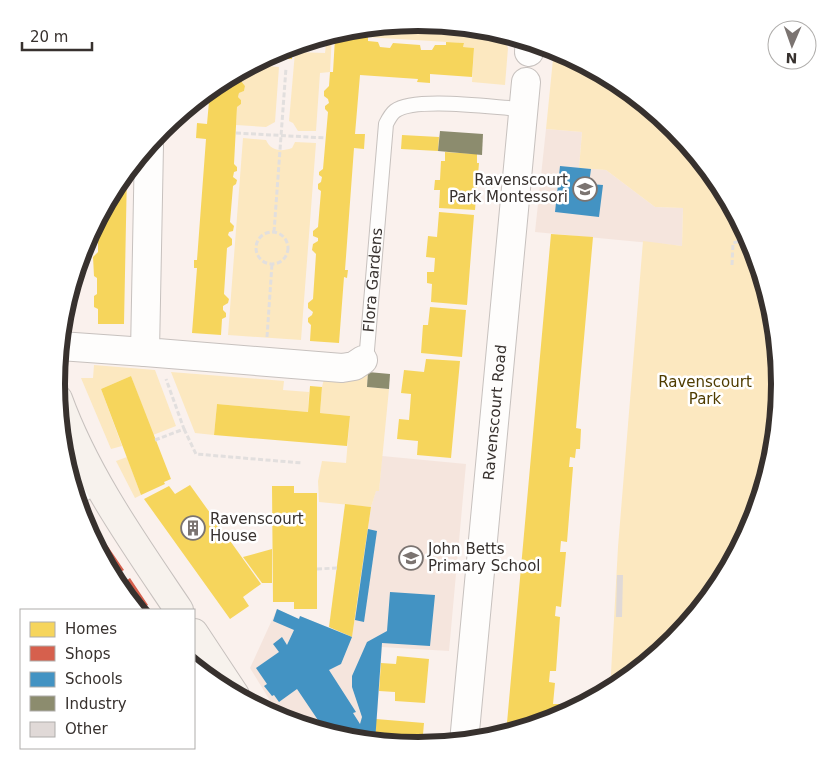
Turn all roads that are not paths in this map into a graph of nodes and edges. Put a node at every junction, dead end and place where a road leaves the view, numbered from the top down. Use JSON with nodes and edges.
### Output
{"nodes":[{"id":1,"x":529,"y":49,"type":"edge"},
{"id":2,"x":526,"y":82,"type":"joint"},
{"id":3,"x":524,"y":109,"type":"junction"},
{"id":4,"x":149,"y":156,"type":"edge"},
{"id":5,"x":67,"y":347,"type":"edge"},
{"id":6,"x":151,"y":353,"type":"junction"},
{"id":7,"x":363,"y":360,"type":"joint"},
{"id":8,"x":69,"y":435,"type":"edge"},
{"id":9,"x":84,"y":485,"type":"edge"},
{"id":10,"x":178,"y":609,"type":"edge"},
{"id":11,"x":195,"y":634,"type":"edge"},
{"id":12,"x":225,"y":680,"type":"edge"},
{"id":13,"x":465,"y":735,"type":"edge"}],
"edges":[{"from":1,"to":2,"type":"lane"},
{"from":2,"to":3,"type":"street","name":"Ravenscourt Road"},
{"from":3,"to":7,"type":"lane","name":"Flora Gardens"},
{"from":3,"to":13,"type":"street","name":"Ravenscourt Road"},
{"from":4,"to":6,"type":"street"},
{"from":5,"to":6,"type":"street","name":"Flora Gardens"},
{"from":6,"to":7,"type":"street","name":"Flora Gardens"},
{"from":8,"to":9,"type":"main road"},
{"from":9,"to":10,"type":"main road"},
{"from":11,"to":12,"type":"main road"}]}
